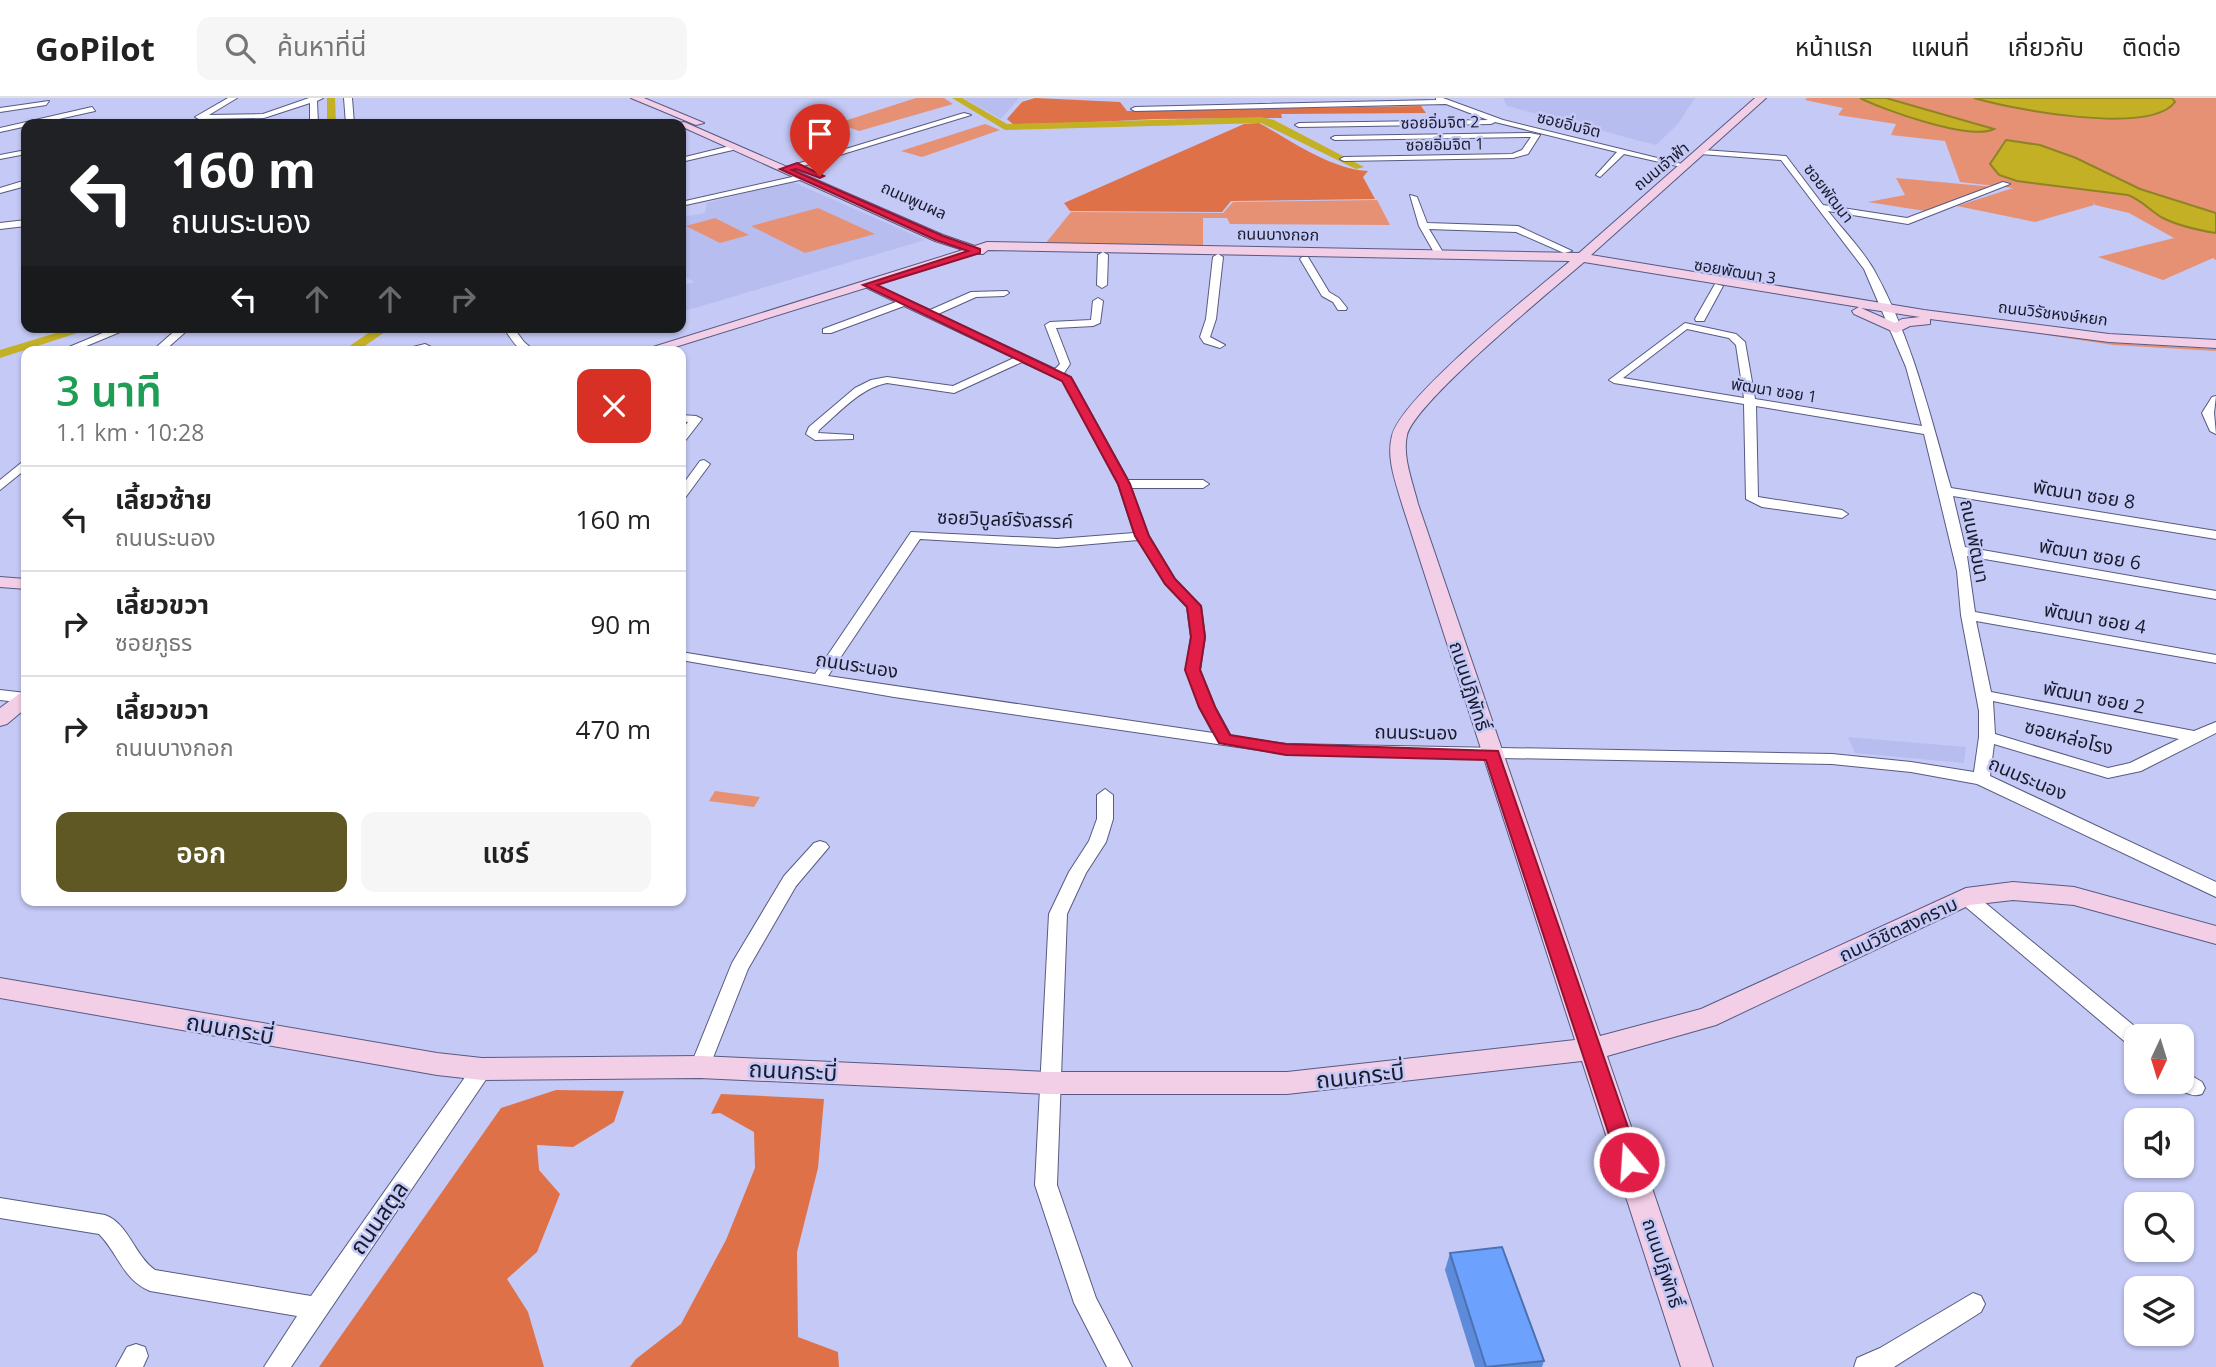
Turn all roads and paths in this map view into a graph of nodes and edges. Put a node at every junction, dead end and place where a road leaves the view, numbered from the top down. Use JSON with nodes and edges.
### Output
{"nodes":[{"id":1,"x":233,"y":98,"type":"edge"},
{"id":2,"x":313,"y":98,"type":"edge"},
{"id":3,"x":319,"y":98,"type":"edge"},
{"id":4,"x":348,"y":98,"type":"edge"},
{"id":5,"x":1437,"y":98,"type":"edge"},
{"id":6,"x":1761,"y":98,"type":"edge"},
{"id":7,"x":630,"y":100,"type":"edge"},
{"id":8,"x":1265,"y":102,"type":"edge"},
{"id":9,"x":1447,"y":102,"type":"junction"},
{"id":10,"x":46,"y":103,"type":"dead end"},
{"id":11,"x":92,"y":109,"type":"dead end"},
{"id":12,"x":1135,"y":109,"type":"dead end"},
{"id":13,"x":0,"y":110,"type":"edge"},
{"id":14,"x":967,"y":114,"type":"dead end"},
{"id":15,"x":49,"y":119,"type":"edge"},
{"id":16,"x":314,"y":119,"type":"edge"},
{"id":17,"x":350,"y":119,"type":"edge"},
{"id":18,"x":670,"y":119,"type":"edge"},
{"id":19,"x":675,"y":119,"type":"edge"},
{"id":20,"x":1500,"y":122,"type":"junction"},
{"id":21,"x":686,"y":124,"type":"edge"},
{"id":22,"x":21,"y":125,"type":"edge"},
{"id":23,"x":1299,"y":125,"type":"dead end"},
{"id":24,"x":686,"y":126,"type":"edge"},
{"id":25,"x":0,"y":130,"type":"edge"},
{"id":26,"x":1546,"y":133,"type":"junction"},
{"id":27,"x":1536,"y":135,"type":"junction"},
{"id":28,"x":1335,"y":138,"type":"dead end"},
{"id":29,"x":734,"y":147,"type":"junction"},
{"id":30,"x":1622,"y":151,"type":"junction"},
{"id":31,"x":1703,"y":152,"type":"junction"},
{"id":32,"x":21,"y":153,"type":"edge"},
{"id":33,"x":0,"y":157,"type":"edge"},
{"id":34,"x":686,"y":159,"type":"edge"},
{"id":35,"x":1345,"y":159,"type":"dead end"},
{"id":36,"x":1686,"y":166,"type":"junction"},
{"id":37,"x":799,"y":171,"type":"junction"},
{"id":38,"x":1600,"y":175,"type":"dead end"},
{"id":39,"x":21,"y":178,"type":"edge"},
{"id":40,"x":0,"y":182,"type":"edge"},
{"id":41,"x":2006,"y":184,"type":"dead end"},
{"id":42,"x":21,"y":185,"type":"edge"},
{"id":43,"x":0,"y":191,"type":"edge"},
{"id":44,"x":1413,"y":197,"type":"dead end"},
{"id":45,"x":686,"y":203,"type":"edge"},
{"id":46,"x":1822,"y":207,"type":"junction"},
{"id":47,"x":21,"y":224,"type":"edge"},
{"id":48,"x":0,"y":226,"type":"edge"},
{"id":49,"x":1423,"y":226,"type":"junction"},
{"id":50,"x":982,"y":248,"type":"junction"},
{"id":51,"x":1439,"y":254,"type":"junction"},
{"id":52,"x":1103,"y":255,"type":"junction"},
{"id":53,"x":1218,"y":257,"type":"junction"},
{"id":54,"x":1573,"y":258,"type":"junction"},
{"id":55,"x":1306,"y":259,"type":"junction"},
{"id":56,"x":1526,"y":259,"type":"junction"},
{"id":57,"x":868,"y":285,"type":"junction"},
{"id":58,"x":1102,"y":285,"type":"dead end"},
{"id":59,"x":1718,"y":286,"type":"junction"},
{"id":60,"x":1545,"y":289,"type":"junction"},
{"id":61,"x":1880,"y":291,"type":"junction"},
{"id":62,"x":1004,"y":293,"type":"dead end"},
{"id":63,"x":1098,"y":301,"type":"dead end"},
{"id":64,"x":904,"y":302,"type":"junction"},
{"id":65,"x":1854,"y":306,"type":"junction"},
{"id":66,"x":1342,"y":308,"type":"dead end"},
{"id":67,"x":930,"y":314,"type":"junction"},
{"id":68,"x":1924,"y":317,"type":"junction"},
{"id":69,"x":1891,"y":318,"type":"junction"},
{"id":70,"x":1700,"y":319,"type":"dead end"},
{"id":71,"x":827,"y":331,"type":"dead end"},
{"id":72,"x":111,"y":333,"type":"edge"},
{"id":73,"x":179,"y":333,"type":"edge"},
{"id":74,"x":2216,"y":344,"type":"edge"},
{"id":75,"x":1220,"y":345,"type":"dead end"},
{"id":76,"x":78,"y":346,"type":"edge"},
{"id":77,"x":163,"y":346,"type":"edge"},
{"id":78,"x":664,"y":346,"type":"edge"},
{"id":79,"x":2216,"y":354,"type":"edge"},
{"id":80,"x":1020,"y":359,"type":"junction"},
{"id":81,"x":1055,"y":374,"type":"junction"},
{"id":82,"x":2216,"y":399,"type":"edge"},
{"id":83,"x":1750,"y":402,"type":"junction"},
{"id":84,"x":686,"y":418,"type":"edge"},
{"id":85,"x":2216,"y":430,"type":"edge"},
{"id":86,"x":1928,"y":431,"type":"junction"},
{"id":87,"x":686,"y":432,"type":"edge"},
{"id":88,"x":849,"y":437,"type":"dead end"},
{"id":89,"x":21,"y":467,"type":"edge"},
{"id":90,"x":686,"y":467,"type":"edge"},
{"id":91,"x":1124,"y":484,"type":"junction"},
{"id":92,"x":1203,"y":484,"type":"dead end"},
{"id":93,"x":0,"y":486,"type":"edge"},
{"id":94,"x":686,"y":488,"type":"edge"},
{"id":95,"x":1946,"y":491,"type":"junction"},
{"id":96,"x":1842,"y":513,"type":"dead end"},
{"id":97,"x":2216,"y":535,"type":"edge"},
{"id":98,"x":1142,"y":536,"type":"junction"},
{"id":99,"x":1958,"y":550,"type":"junction"},
{"id":100,"x":0,"y":582,"type":"edge"},
{"id":101,"x":21,"y":584,"type":"edge"},
{"id":102,"x":2216,"y":595,"type":"edge"},
{"id":103,"x":1968,"y":615,"type":"junction"},
{"id":104,"x":686,"y":657,"type":"edge"},
{"id":105,"x":2216,"y":659,"type":"edge"},
{"id":106,"x":818,"y":680,"type":"junction"},
{"id":107,"x":0,"y":695,"type":"edge"},
{"id":108,"x":1984,"y":695,"type":"junction"},
{"id":109,"x":21,"y":697,"type":"edge"},
{"id":110,"x":21,"y":702,"type":"edge"},
{"id":111,"x":0,"y":719,"type":"edge"},
{"id":112,"x":2216,"y":727,"type":"edge"},
{"id":113,"x":1987,"y":737,"type":"junction"},
{"id":114,"x":2197,"y":737,"type":"junction"},
{"id":115,"x":1225,"y":740,"type":"junction"},
{"id":116,"x":1492,"y":755,"type":"junction"},
{"id":117,"x":1981,"y":779,"type":"junction"},
{"id":118,"x":1105,"y":795,"type":"dead end"},
{"id":119,"x":820,"y":847,"type":"dead end"},
{"id":120,"x":2216,"y":890,"type":"edge"},
{"id":121,"x":1966,"y":897,"type":"junction"},
{"id":122,"x":2216,"y":935,"type":"edge"},
{"id":123,"x":0,"y":988,"type":"edge"},
{"id":124,"x":2124,"y":1029,"type":"edge"},
{"id":125,"x":1591,"y":1049,"type":"junction"},
{"id":126,"x":700,"y":1067,"type":"junction"},
{"id":127,"x":482,"y":1069,"type":"junction"},
{"id":128,"x":1048,"y":1083,"type":"junction"},
{"id":129,"x":0,"y":1208,"type":"edge"},
{"id":130,"x":1973,"y":1304,"type":"dead end"},
{"id":131,"x":317,"y":1308,"type":"junction"},
{"id":132,"x":276,"y":1367,"type":"edge"},
{"id":133,"x":1120,"y":1367,"type":"edge"},
{"id":134,"x":1697,"y":1367,"type":"edge"},
{"id":135,"x":1866,"y":1367,"type":"edge"}],
"edges":[{"from":1,"to":2,"type":"street"},
{"from":2,"to":3,"type":"street"},
{"from":2,"to":16,"type":"street"},
{"from":4,"to":17,"type":"street"},
{"from":5,"to":9,"type":"street","name":"ซอยอิ่มจิต"},
{"from":6,"to":31,"type":"main road","name":"ถนนเจ้าฟ้า"},
{"from":7,"to":18,"type":"main road","name":"ถนนพูนผล"},
{"from":7,"to":19,"type":"main road","name":"ถนนพูนผล"},
{"from":8,"to":9,"type":"street"},
{"from":8,"to":12,"type":"street"},
{"from":9,"to":20,"type":"street","name":"ซอยอิ่มจิต"},
{"from":10,"to":13,"type":"street"},
{"from":11,"to":15,"type":"street"},
{"from":14,"to":37,"type":"street"},
{"from":20,"to":23,"type":"street"},
{"from":20,"to":26,"type":"street","name":"ซอยอิ่มจิต"},
{"from":21,"to":37,"type":"main road","name":"ถนนพูนผล"},
{"from":22,"to":25,"type":"street"},
{"from":24,"to":29,"type":"main road","name":"ถนนพูนผล"},
{"from":26,"to":27,"type":"street","name":"ซอยอิ่มจิต 2"},
{"from":26,"to":30,"type":"street","name":"ซอยอิ่มจิต"},
{"from":27,"to":28,"type":"street","name":"ซอยอิ่มจิต 2"},
{"from":27,"to":35,"type":"street","name":"ซอยอิ่มจิต 1"},
{"from":29,"to":34,"type":"street"},
{"from":29,"to":37,"type":"main road","name":"ถนนพูนผล"},
{"from":30,"to":36,"type":"street","name":"ซอยอิ่มจิต"},
{"from":30,"to":38,"type":"street"},
{"from":31,"to":36,"type":"main road","name":"ถนนเจ้าฟ้า"},
{"from":31,"to":46,"type":"street","name":"ซอยพัฒนา"},
{"from":32,"to":33,"type":"street"},
{"from":36,"to":54,"type":"main road","name":"ถนนเจ้าฟ้า"},
{"from":37,"to":45,"type":"street"},
{"from":37,"to":50,"type":"main road","name":"ถนนพูนผล"},
{"from":39,"to":40,"type":"street"},
{"from":41,"to":46,"type":"street"},
{"from":42,"to":43,"type":"street"},
{"from":44,"to":49,"type":"street"},
{"from":46,"to":61,"type":"street","name":"ซอยพัฒนา"},
{"from":47,"to":48,"type":"street"},
{"from":49,"to":51,"type":"street"},
{"from":49,"to":54,"type":"street"},
{"from":50,"to":51,"type":"main road","name":"ถนนบางกอก"},
{"from":50,"to":52,"type":"main road","name":"ถนนบางกอก"},
{"from":50,"to":57,"type":"main road","name":"ถนนบางกอก"},
{"from":51,"to":56,"type":"main road","name":"ถนนบางกอก"},
{"from":52,"to":53,"type":"main road","name":"ถนนบางกอก"},
{"from":52,"to":58,"type":"street"},
{"from":53,"to":55,"type":"main road","name":"ถนนบางกอก"},
{"from":53,"to":75,"type":"street"},
{"from":54,"to":56,"type":"main road","name":"ถนนบางกอก"},
{"from":54,"to":59,"type":"main road","name":"ซอยพัฒนา 3"},
{"from":54,"to":60,"type":"main road","name":"ถนนปฏิพัทธิ์"},
{"from":54,"to":65,"type":"main road","name":"ซอยพัฒนา 3"},
{"from":55,"to":56,"type":"main road","name":"ถนนบางกอก"},
{"from":55,"to":66,"type":"street"},
{"from":56,"to":60,"type":"main road"},
{"from":57,"to":64,"type":"street"},
{"from":57,"to":78,"type":"main road","name":"ถนนบางกอก"},
{"from":59,"to":65,"type":"main road","name":"ซอยพัฒนา 3"},
{"from":59,"to":70,"type":"street"},
{"from":60,"to":116,"type":"main road","name":"ถนนปฏิพัทธิ์"},
{"from":61,"to":65,"type":"main road"},
{"from":61,"to":68,"type":"main road"},
{"from":61,"to":69,"type":"street","name":"ซอยพัฒนา"},
{"from":62,"to":67,"type":"street"},
{"from":63,"to":81,"type":"street"},
{"from":64,"to":67,"type":"street"},
{"from":64,"to":71,"type":"street"},
{"from":65,"to":69,"type":"main road","name":"ซอยพัฒนา 3"},
{"from":65,"to":69,"type":"main road"},
{"from":67,"to":80,"type":"street"},
{"from":68,"to":69,"type":"main road","name":"ถนนวิรัชหงษ์หยก"},
{"from":68,"to":74,"type":"main road","name":"ถนนวิรัชหงษ์หยก"},
{"from":68,"to":79,"type":"main road","name":"ถนนวิรัชหงษ์หยก"},
{"from":69,"to":86,"type":"street","name":"ถนนพัฒนา"},
{"from":72,"to":76,"type":"street"},
{"from":73,"to":77,"type":"street"},
{"from":80,"to":81,"type":"street"},
{"from":80,"to":88,"type":"street"},
{"from":81,"to":91,"type":"street"},
{"from":82,"to":85,"type":"street"},
{"from":83,"to":83,"type":"street","name":"พัฒนา ซอย 1"},
{"from":83,"to":86,"type":"street","name":"พัฒนา ซอย 1"},
{"from":83,"to":96,"type":"street"},
{"from":84,"to":87,"type":"street"},
{"from":86,"to":95,"type":"street","name":"ถนนพัฒนา"},
{"from":89,"to":93,"type":"street"},
{"from":90,"to":94,"type":"street"},
{"from":91,"to":92,"type":"street"},
{"from":91,"to":98,"type":"street"},
{"from":95,"to":97,"type":"street","name":"พัฒนา ซอย 8"},
{"from":95,"to":99,"type":"street","name":"ถนนพัฒนา"},
{"from":98,"to":106,"type":"street","name":"ซอยวิบูลย์รังสรรค์"},
{"from":98,"to":115,"type":"street"},
{"from":99,"to":102,"type":"street","name":"พัฒนา ซอย 6"},
{"from":99,"to":103,"type":"street","name":"ถนนพัฒนา"},
{"from":100,"to":101,"type":"main road"},
{"from":103,"to":105,"type":"street","name":"พัฒนา ซอย 4"},
{"from":103,"to":108,"type":"street","name":"ถนนพัฒนา"},
{"from":104,"to":106,"type":"street","name":"ถนนระนอง"},
{"from":106,"to":115,"type":"street","name":"ถนนระนอง"},
{"from":107,"to":109,"type":"street"},
{"from":108,"to":113,"type":"street","name":"ถนนพัฒนา"},
{"from":108,"to":114,"type":"street","name":"พัฒนา ซอย 2"},
{"from":110,"to":111,"type":"main road"},
{"from":112,"to":114,"type":"street","name":"ซอยหล่อโรง"},
{"from":113,"to":114,"type":"street","name":"ซอยหล่อโรง"},
{"from":113,"to":117,"type":"street","name":"ถนนพัฒนา"},
{"from":115,"to":116,"type":"street","name":"ถนนระนอง"},
{"from":116,"to":117,"type":"street","name":"ถนนระนอง"},
{"from":116,"to":125,"type":"main road","name":"ถนนปฏิพัทธิ์"},
{"from":117,"to":120,"type":"street","name":"ถนนระนอง"},
{"from":118,"to":128,"type":"street"},
{"from":119,"to":126,"type":"street"},
{"from":121,"to":122,"type":"main road","name":"ถนนวิชิตสงคราม"},
{"from":121,"to":124,"type":"street"},
{"from":121,"to":125,"type":"main road","name":"ถนนวิชิตสงคราม"},
{"from":123,"to":127,"type":"main road","name":"ถนนกระบี่"},
{"from":125,"to":128,"type":"main road","name":"ถนนกระบี่"},
{"from":125,"to":134,"type":"main road","name":"ถนนปฏิพัทธิ์"},
{"from":126,"to":127,"type":"main road","name":"ถนนกระบี่"},
{"from":126,"to":128,"type":"main road","name":"ถนนกระบี่"},
{"from":127,"to":131,"type":"street","name":"ถนนสตูล"},
{"from":128,"to":133,"type":"street"},
{"from":129,"to":131,"type":"street"},
{"from":130,"to":135,"type":"street"},
{"from":131,"to":132,"type":"street","name":"ถนนสตูล"}]}
